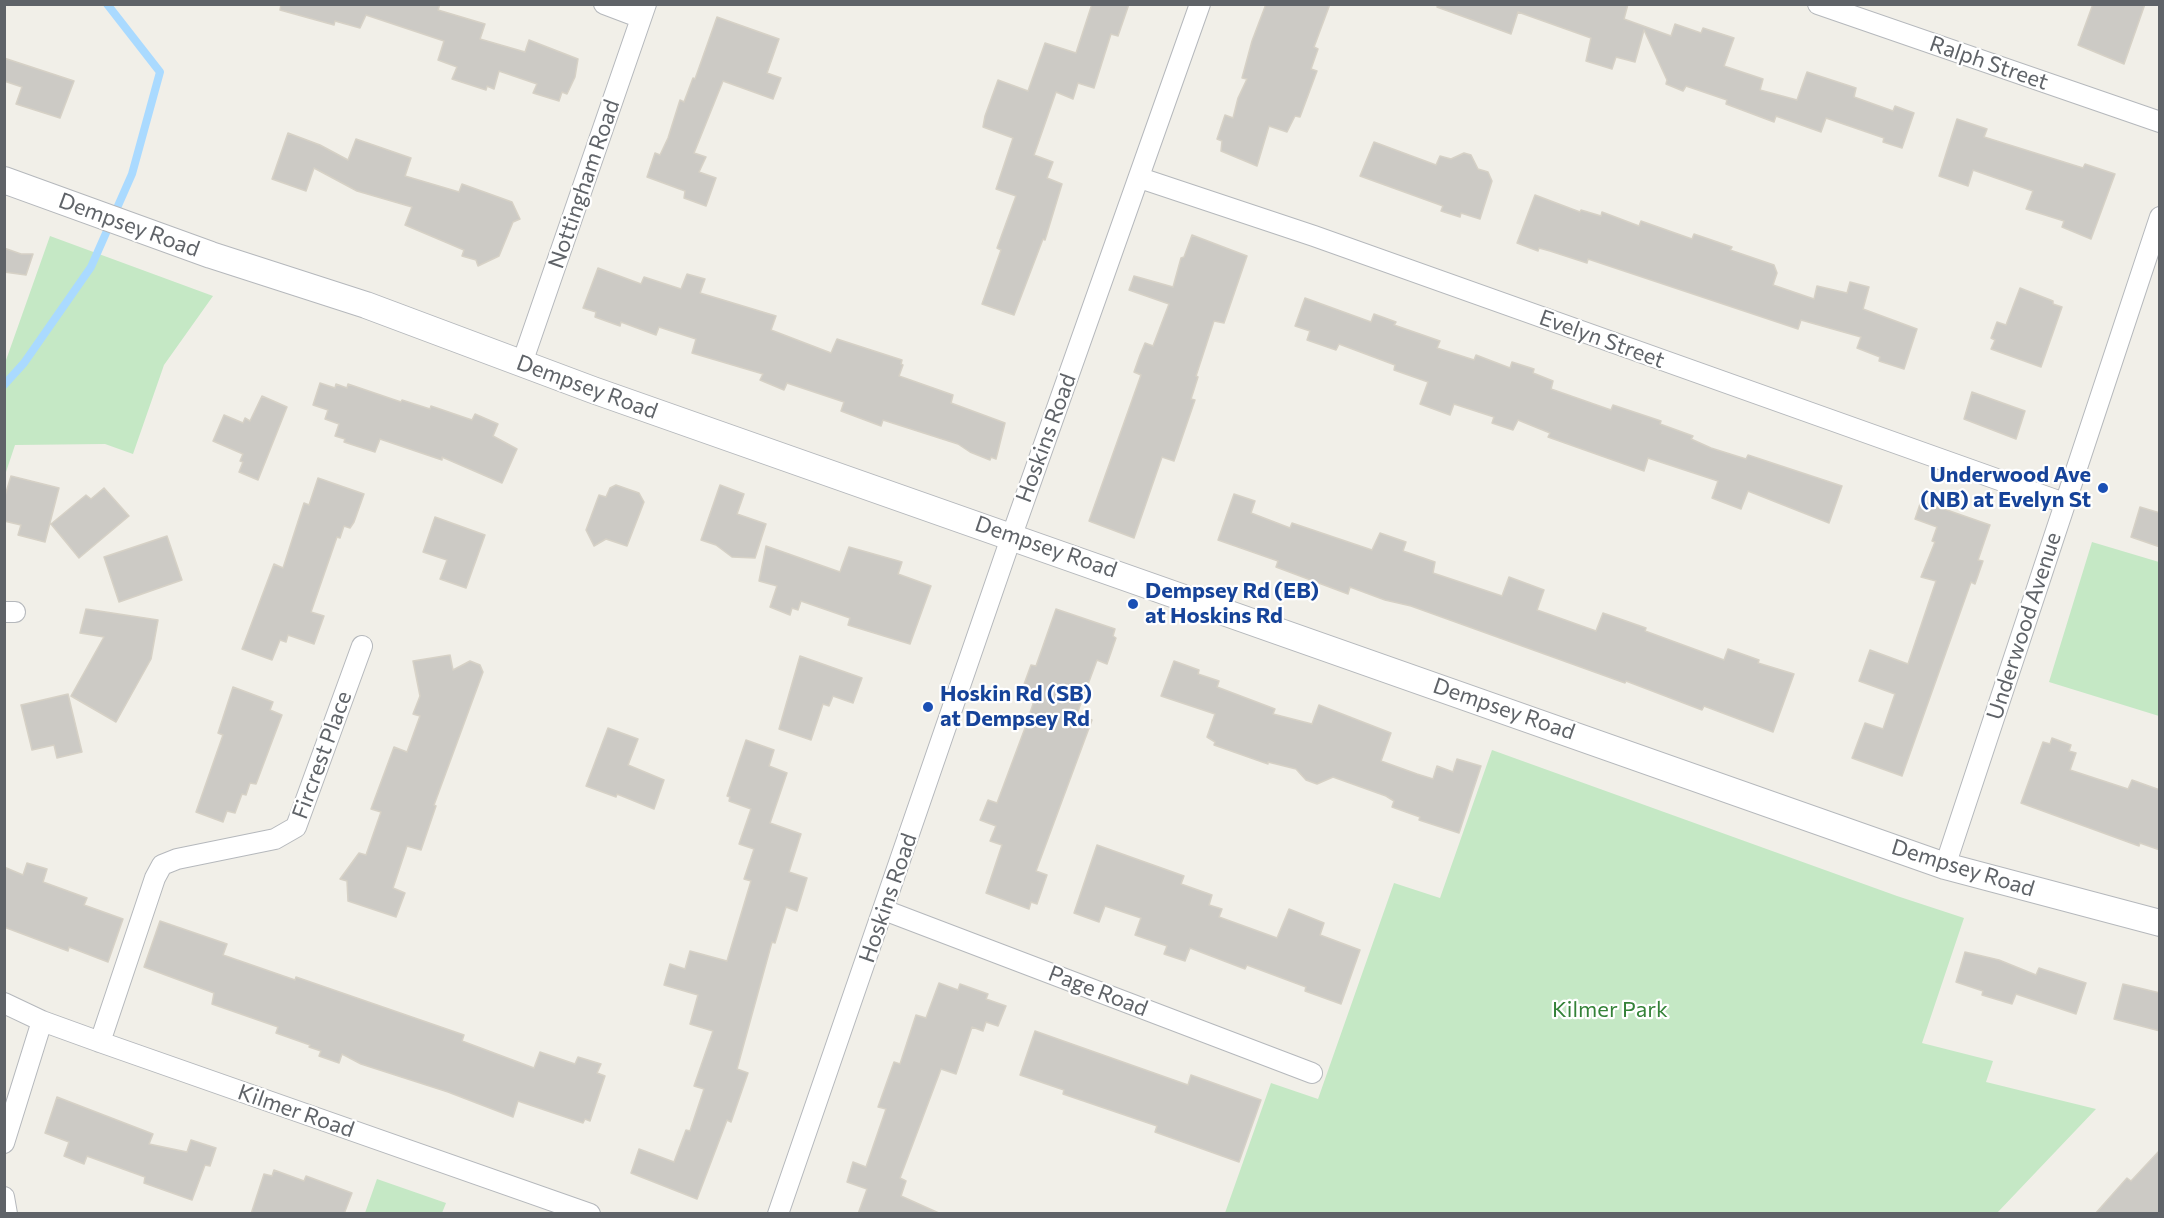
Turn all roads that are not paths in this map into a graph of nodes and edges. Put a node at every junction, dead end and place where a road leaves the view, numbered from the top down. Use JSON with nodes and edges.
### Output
{"nodes":[{"id":1,"x":604,"y":4,"type":"edge"},
{"id":2,"x":1200,"y":4,"type":"edge"},
{"id":3,"x":1818,"y":4,"type":"edge"},
{"id":4,"x":644,"y":11,"type":"edge"},
{"id":5,"x":2160,"y":122,"type":"edge"},
{"id":6,"x":1140,"y":178,"type":"junction"},
{"id":7,"x":4,"y":180,"type":"edge"},
{"id":8,"x":2160,"y":217,"type":"edge"},
{"id":9,"x":522,"y":363,"type":"junction"},
{"id":10,"x":2064,"y":503,"type":"junction"},
{"id":11,"x":1012,"y":535,"type":"junction"},
{"id":12,"x":362,"y":646,"type":"dead end"},
{"id":13,"x":1945,"y":866,"type":"junction"},
{"id":14,"x":884,"y":910,"type":"junction"},
{"id":15,"x":2160,"y":923,"type":"edge"},
{"id":16,"x":4,"y":1003,"type":"edge"},
{"id":17,"x":42,"y":1021,"type":"junction"},
{"id":18,"x":100,"y":1042,"type":"junction"},
{"id":19,"x":1312,"y":1073,"type":"dead end"},
{"id":20,"x":4,"y":1143,"type":"edge"},
{"id":21,"x":4,"y":1197,"type":"edge"},
{"id":22,"x":7,"y":1214,"type":"edge"},
{"id":23,"x":590,"y":1214,"type":"edge"},
{"id":24,"x":778,"y":1214,"type":"edge"}],
"edges":[{"from":1,"to":4,"type":"street"},
{"from":2,"to":6,"type":"street","name":"Hoskins Road"},
{"from":3,"to":5,"type":"street","name":"Ralph Street"},
{"from":4,"to":9,"type":"street","name":"Nottingham Road"},
{"from":6,"to":10,"type":"street","name":"Evelyn Street"},
{"from":6,"to":11,"type":"street","name":"Hoskins Road"},
{"from":7,"to":9,"type":"street","name":"Dempsey Road"},
{"from":8,"to":10,"type":"street","name":"Underwood Avenue"},
{"from":9,"to":11,"type":"street","name":"Dempsey Road"},
{"from":10,"to":13,"type":"street","name":"Underwood Avenue"},
{"from":11,"to":13,"type":"street","name":"Dempsey Road"},
{"from":11,"to":14,"type":"street","name":"Hoskins Road"},
{"from":12,"to":18,"type":"street","name":"Fircrest Place"},
{"from":13,"to":15,"type":"street","name":"Dempsey Road"},
{"from":14,"to":19,"type":"street","name":"Page Road"},
{"from":14,"to":24,"type":"street","name":"Hoskins Road"},
{"from":16,"to":17,"type":"street","name":"Kilmer Road"},
{"from":17,"to":18,"type":"street","name":"Kilmer Road"},
{"from":17,"to":20,"type":"street"},
{"from":18,"to":23,"type":"street","name":"Kilmer Road"},
{"from":21,"to":22,"type":"street"}]}
